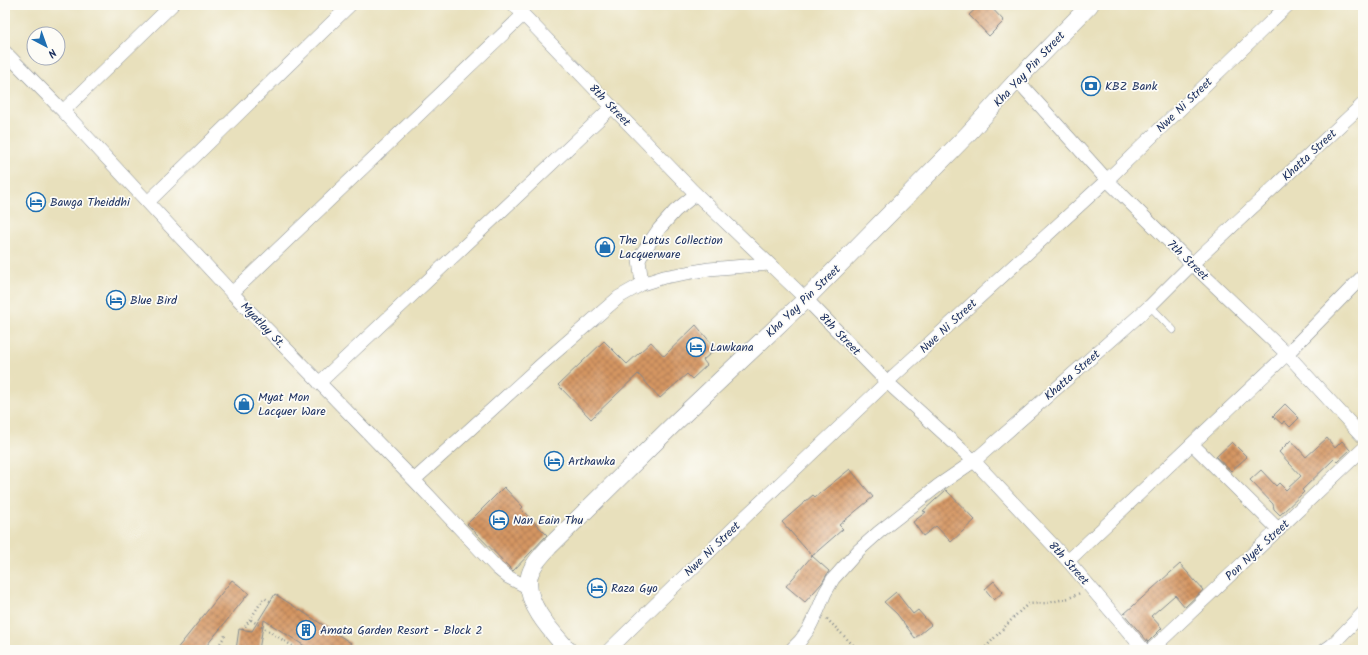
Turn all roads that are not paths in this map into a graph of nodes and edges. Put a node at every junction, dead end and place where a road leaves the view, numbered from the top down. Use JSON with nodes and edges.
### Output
{"nodes":[{"id":1,"x":172,"y":5,"type":"edge"},
{"id":2,"x":350,"y":5,"type":"edge"},
{"id":3,"x":514,"y":5,"type":"edge"},
{"id":4,"x":1090,"y":5,"type":"edge"},
{"id":5,"x":1288,"y":5,"type":"edge"},
{"id":6,"x":523,"y":15,"type":"junction"},
{"id":7,"x":5,"y":52,"type":"edge"},
{"id":8,"x":1017,"y":80,"type":"junction"},
{"id":9,"x":1363,"y":104,"type":"edge"},
{"id":10,"x":612,"y":107,"type":"junction"},
{"id":11,"x":63,"y":111,"type":"junction"},
{"id":12,"x":1107,"y":180,"type":"junction"},
{"id":13,"x":696,"y":194,"type":"junction"},
{"id":14,"x":148,"y":202,"type":"junction"},
{"id":15,"x":769,"y":264,"type":"junction"},
{"id":16,"x":1192,"y":264,"type":"junction"},
{"id":17,"x":1363,"y":276,"type":"edge"},
{"id":18,"x":642,"y":284,"type":"junction"},
{"id":19,"x":232,"y":293,"type":"junction"},
{"id":20,"x":806,"y":299,"type":"junction"},
{"id":21,"x":1150,"y":306,"type":"junction"},
{"id":22,"x":1173,"y":330,"type":"dead end"},
{"id":23,"x":1287,"y":354,"type":"junction"},
{"id":24,"x":319,"y":382,"type":"junction"},
{"id":25,"x":887,"y":382,"type":"junction"},
{"id":26,"x":1363,"y":437,"type":"edge"},
{"id":27,"x":1192,"y":444,"type":"junction"},
{"id":28,"x":1363,"y":449,"type":"edge"},
{"id":29,"x":974,"y":461,"type":"junction"},
{"id":30,"x":414,"y":480,"type":"junction"},
{"id":31,"x":1279,"y":530,"type":"junction"},
{"id":32,"x":1068,"y":561,"type":"junction"},
{"id":33,"x":529,"y":588,"type":"junction"},
{"id":34,"x":1363,"y":613,"type":"edge"},
{"id":35,"x":568,"y":650,"type":"edge"},
{"id":36,"x":609,"y":650,"type":"edge"},
{"id":37,"x":791,"y":650,"type":"edge"},
{"id":38,"x":1144,"y":650,"type":"edge"},
{"id":39,"x":1151,"y":650,"type":"edge"},
{"id":40,"x":1325,"y":650,"type":"edge"}],
"edges":[{"from":1,"to":11,"type":"street"},
{"from":2,"to":14,"type":"street"},
{"from":3,"to":6,"type":"street","name":"8th Street"},
{"from":4,"to":8,"type":"street","name":"Kha Yay Pin Street"},
{"from":5,"to":12,"type":"street","name":"Nwe Ni Street"},
{"from":6,"to":10,"type":"street","name":"8th Street"},
{"from":6,"to":19,"type":"street"},
{"from":7,"to":11,"type":"street","name":"Myatlay St."},
{"from":8,"to":12,"type":"street","name":"7th Street"},
{"from":8,"to":20,"type":"street","name":"Kha Yay Pin Street"},
{"from":9,"to":16,"type":"street","name":"Khatta Street"},
{"from":10,"to":13,"type":"street","name":"8th Street"},
{"from":10,"to":24,"type":"street"},
{"from":11,"to":14,"type":"street","name":"Myatlay St."},
{"from":12,"to":16,"type":"street","name":"7th Street"},
{"from":12,"to":25,"type":"street","name":"Nwe Ni Street"},
{"from":13,"to":15,"type":"street","name":"8th Street"},
{"from":13,"to":18,"type":"street"},
{"from":14,"to":19,"type":"street","name":"Myatlay St."},
{"from":15,"to":18,"type":"street"},
{"from":15,"to":20,"type":"street","name":"8th Street"},
{"from":16,"to":21,"type":"street","name":"Khatta Street"},
{"from":16,"to":23,"type":"street","name":"7th Street"},
{"from":17,"to":23,"type":"street"},
{"from":18,"to":30,"type":"street"},
{"from":19,"to":24,"type":"street","name":"Myatlay St."},
{"from":20,"to":25,"type":"street","name":"8th Street"},
{"from":20,"to":33,"type":"street","name":"Kha Yay Pin Street"},
{"from":21,"to":22,"type":"lane"},
{"from":21,"to":29,"type":"street","name":"Khatta Street"},
{"from":23,"to":26,"type":"street","name":"7th Street"},
{"from":23,"to":27,"type":"street"},
{"from":24,"to":30,"type":"street","name":"Myatlay St."},
{"from":25,"to":29,"type":"street","name":"8th Street"},
{"from":25,"to":36,"type":"street","name":"Nwe Ni Street"},
{"from":27,"to":31,"type":"street"},
{"from":27,"to":32,"type":"street"},
{"from":28,"to":31,"type":"street","name":"Pon Nyet Street"},
{"from":29,"to":32,"type":"street","name":"8th Street"},
{"from":29,"to":37,"type":"street","name":"Khatta Street"},
{"from":30,"to":33,"type":"street","name":"Myatlay St."},
{"from":31,"to":39,"type":"street","name":"Pon Nyet Street"},
{"from":32,"to":38,"type":"street","name":"8th Street"},
{"from":33,"to":35,"type":"street"},
{"from":34,"to":40,"type":"street"}]}
